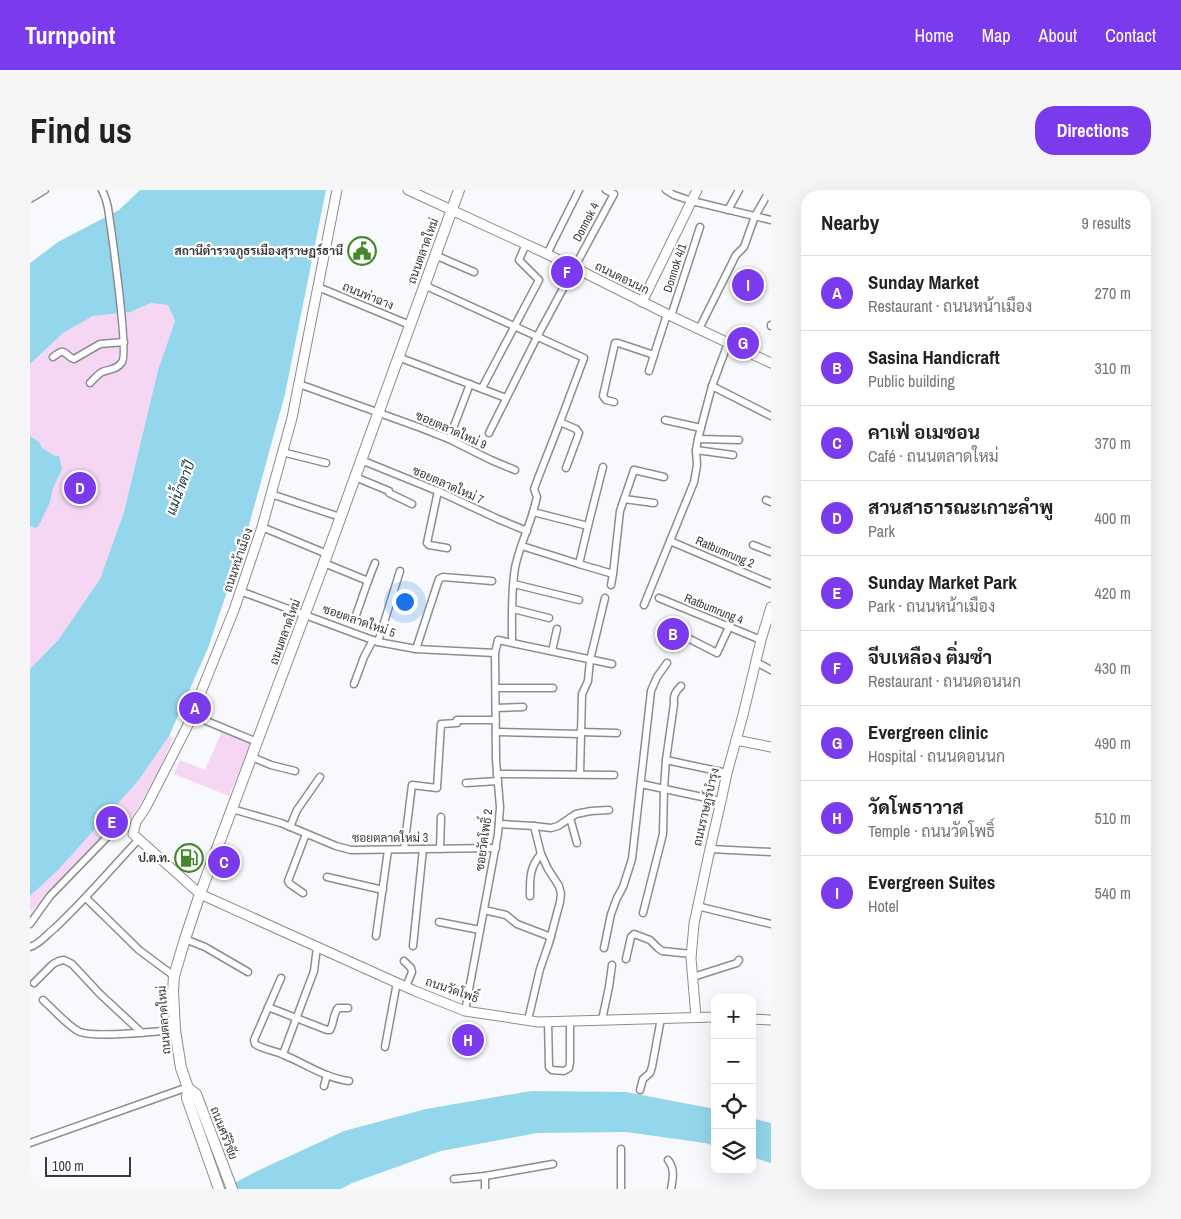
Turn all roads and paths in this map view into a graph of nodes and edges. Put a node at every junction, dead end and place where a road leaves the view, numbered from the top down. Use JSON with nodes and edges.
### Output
{"nodes":[{"id":1,"x":45,"y":190,"type":"edge"},
{"id":2,"x":102,"y":190,"type":"edge"},
{"id":3,"x":337,"y":190,"type":"edge"},
{"id":4,"x":408,"y":190,"type":"edge"},
{"id":5,"x":459,"y":190,"type":"edge"},
{"id":6,"x":578,"y":190,"type":"edge"},
{"id":7,"x":606,"y":190,"type":"edge"},
{"id":8,"x":666,"y":190,"type":"edge"},
{"id":9,"x":697,"y":190,"type":"edge"},
{"id":10,"x":739,"y":190,"type":"edge"},
{"id":11,"x":770,"y":190,"type":"edge"},
{"id":12,"x":30,"y":199,"type":"edge"},
{"id":13,"x":692,"y":201,"type":"junction"},
{"id":14,"x":452,"y":210,"type":"junction"},
{"id":15,"x":728,"y":210,"type":"junction"},
{"id":16,"x":754,"y":216,"type":"junction"},
{"id":17,"x":771,"y":220,"type":"edge"},
{"id":18,"x":700,"y":227,"type":"dead end"},
{"id":19,"x":526,"y":244,"type":"junction"},
{"id":20,"x":547,"y":254,"type":"junction"},
{"id":21,"x":435,"y":255,"type":"junction"},
{"id":22,"x":574,"y":268,"type":"junction"},
{"id":23,"x":474,"y":272,"type":"dead end"},
{"id":24,"x":424,"y":285,"type":"junction"},
{"id":25,"x":318,"y":288,"type":"junction"},
{"id":26,"x":642,"y":302,"type":"junction"},
{"id":27,"x":669,"y":315,"type":"junction"},
{"id":28,"x":410,"y":325,"type":"junction"},
{"id":29,"x":514,"y":326,"type":"junction"},
{"id":30,"x":699,"y":329,"type":"junction"},
{"id":31,"x":537,"y":337,"type":"junction"},
{"id":32,"x":124,"y":342,"type":"junction"},
{"id":33,"x":728,"y":343,"type":"junction"},
{"id":34,"x":654,"y":355,"type":"junction"},
{"id":35,"x":398,"y":356,"type":"junction"},
{"id":36,"x":53,"y":357,"type":"dead end"},
{"id":37,"x":770,"y":360,"type":"edge"},
{"id":38,"x":649,"y":371,"type":"dead end"},
{"id":39,"x":90,"y":383,"type":"dead end"},
{"id":40,"x":299,"y":384,"type":"junction"},
{"id":41,"x":470,"y":384,"type":"junction"},
{"id":42,"x":712,"y":386,"type":"junction"},
{"id":43,"x":482,"y":388,"type":"junction"},
{"id":44,"x":506,"y":398,"type":"junction"},
{"id":45,"x":614,"y":402,"type":"dead end"},
{"id":46,"x":378,"y":412,"type":"junction"},
{"id":47,"x":771,"y":416,"type":"edge"},
{"id":48,"x":665,"y":420,"type":"dead end"},
{"id":49,"x":560,"y":422,"type":"junction"},
{"id":50,"x":701,"y":428,"type":"junction"},
{"id":51,"x":489,"y":433,"type":"dead end"},
{"id":52,"x":449,"y":439,"type":"junction"},
{"id":53,"x":698,"y":439,"type":"junction"},
{"id":54,"x":739,"y":440,"type":"dead end"},
{"id":55,"x":696,"y":450,"type":"junction"},
{"id":56,"x":282,"y":452,"type":"junction"},
{"id":57,"x":733,"y":456,"type":"dead end"},
{"id":58,"x":361,"y":460,"type":"junction"},
{"id":59,"x":326,"y":463,"type":"dead end"},
{"id":60,"x":603,"y":467,"type":"dead end"},
{"id":61,"x":566,"y":468,"type":"dead end"},
{"id":62,"x":515,"y":470,"type":"dead end"},
{"id":63,"x":355,"y":477,"type":"junction"},
{"id":64,"x":664,"y":477,"type":"dead end"},
{"id":65,"x":438,"y":492,"type":"junction"},
{"id":66,"x":271,"y":494,"type":"junction"},
{"id":67,"x":624,"y":499,"type":"junction"},
{"id":68,"x":654,"y":503,"type":"dead end"},
{"id":69,"x":412,"y":504,"type":"dead end"},
{"id":70,"x":533,"y":512,"type":"junction"},
{"id":71,"x":340,"y":517,"type":"junction"},
{"id":72,"x":588,"y":526,"type":"junction"},
{"id":73,"x":262,"y":527,"type":"junction"},
{"id":74,"x":527,"y":531,"type":"junction"},
{"id":75,"x":670,"y":541,"type":"junction"},
{"id":76,"x":753,"y":545,"type":"dead end"},
{"id":77,"x":522,"y":546,"type":"junction"},
{"id":78,"x":447,"y":548,"type":"dead end"},
{"id":79,"x":771,"y":552,"type":"edge"},
{"id":80,"x":325,"y":559,"type":"junction"},
{"id":81,"x":375,"y":563,"type":"dead end"},
{"id":82,"x":579,"y":564,"type":"junction"},
{"id":83,"x":400,"y":571,"type":"dead end"},
{"id":84,"x":613,"y":574,"type":"junction"},
{"id":85,"x":368,"y":581,"type":"junction"},
{"id":86,"x":492,"y":581,"type":"dead end"},
{"id":87,"x":514,"y":584,"type":"junction"},
{"id":88,"x":771,"y":584,"type":"edge"},
{"id":89,"x":611,"y":585,"type":"dead end"},
{"id":90,"x":240,"y":591,"type":"junction"},
{"id":91,"x":605,"y":598,"type":"dead end"},
{"id":92,"x":659,"y":598,"type":"dead end"},
{"id":93,"x":579,"y":600,"type":"dead end"},
{"id":94,"x":644,"y":605,"type":"dead end"},
{"id":95,"x":771,"y":607,"type":"edge"},
{"id":96,"x":513,"y":609,"type":"junction"},
{"id":97,"x":305,"y":614,"type":"junction"},
{"id":98,"x":356,"y":615,"type":"dead end"},
{"id":99,"x":549,"y":618,"type":"dead end"},
{"id":100,"x":729,"y":627,"type":"junction"},
{"id":101,"x":557,"y":629,"type":"dead end"},
{"id":102,"x":678,"y":633,"type":"dead end"},
{"id":103,"x":761,"y":640,"type":"junction"},
{"id":104,"x":376,"y":641,"type":"junction"},
{"id":105,"x":512,"y":642,"type":"junction"},
{"id":106,"x":416,"y":649,"type":"junction"},
{"id":107,"x":552,"y":651,"type":"junction"},
{"id":108,"x":495,"y":653,"type":"junction"},
{"id":109,"x":590,"y":660,"type":"junction"},
{"id":110,"x":756,"y":662,"type":"junction"},
{"id":111,"x":667,"y":663,"type":"dead end"},
{"id":112,"x":612,"y":664,"type":"dead end"},
{"id":113,"x":771,"y":670,"type":"edge"},
{"id":114,"x":354,"y":684,"type":"dead end"},
{"id":115,"x":681,"y":686,"type":"dead end"},
{"id":116,"x":496,"y":688,"type":"junction"},
{"id":117,"x":553,"y":688,"type":"dead end"},
{"id":118,"x":523,"y":707,"type":"dead end"},
{"id":119,"x":496,"y":708,"type":"junction"},
{"id":120,"x":192,"y":715,"type":"junction"},
{"id":121,"x":496,"y":720,"type":"junction"},
{"id":122,"x":496,"y":732,"type":"junction"},
{"id":123,"x":580,"y":733,"type":"junction"},
{"id":124,"x":617,"y":733,"type":"dead end"},
{"id":125,"x":736,"y":740,"type":"junction"},
{"id":126,"x":257,"y":742,"type":"junction"},
{"id":127,"x":771,"y":747,"type":"edge"},
{"id":128,"x":252,"y":757,"type":"junction"},
{"id":129,"x":666,"y":760,"type":"junction"},
{"id":130,"x":295,"y":771,"type":"dead end"},
{"id":131,"x":726,"y":773,"type":"junction"},
{"id":132,"x":580,"y":774,"type":"junction"},
{"id":133,"x":614,"y":776,"type":"dead end"},
{"id":134,"x":320,"y":777,"type":"dead end"},
{"id":135,"x":498,"y":777,"type":"junction"},
{"id":136,"x":466,"y":783,"type":"dead end"},
{"id":137,"x":641,"y":784,"type":"junction"},
{"id":138,"x":664,"y":788,"type":"junction"},
{"id":139,"x":721,"y":801,"type":"junction"},
{"id":140,"x":232,"y":809,"type":"junction"},
{"id":141,"x":609,"y":810,"type":"dead end"},
{"id":142,"x":441,"y":817,"type":"dead end"},
{"id":143,"x":570,"y":818,"type":"junction"},
{"id":144,"x":499,"y":824,"type":"junction"},
{"id":145,"x":534,"y":826,"type":"junction"},
{"id":146,"x":290,"y":827,"type":"junction"},
{"id":147,"x":113,"y":831,"type":"dead end"},
{"id":148,"x":306,"y":834,"type":"junction"},
{"id":149,"x":139,"y":839,"type":"junction"},
{"id":150,"x":577,"y":843,"type":"dead end"},
{"id":151,"x":496,"y":848,"type":"junction"},
{"id":152,"x":404,"y":849,"type":"junction"},
{"id":153,"x":423,"y":849,"type":"junction"},
{"id":154,"x":440,"y":849,"type":"junction"},
{"id":155,"x":710,"y":849,"type":"junction"},
{"id":156,"x":388,"y":850,"type":"junction"},
{"id":157,"x":771,"y":852,"type":"edge"},
{"id":158,"x":540,"y":854,"type":"junction"},
{"id":159,"x":327,"y":877,"type":"dead end"},
{"id":160,"x":383,"y":890,"type":"junction"},
{"id":161,"x":303,"y":893,"type":"dead end"},
{"id":162,"x":200,"y":894,"type":"junction"},
{"id":163,"x":530,"y":896,"type":"dead end"},
{"id":164,"x":86,"y":898,"type":"junction"},
{"id":165,"x":697,"y":906,"type":"junction"},
{"id":166,"x":484,"y":910,"type":"junction"},
{"id":167,"x":643,"y":912,"type":"dead end"},
{"id":168,"x":439,"y":922,"type":"dead end"},
{"id":169,"x":30,"y":924,"type":"edge"},
{"id":170,"x":771,"y":924,"type":"edge"},
{"id":171,"x":480,"y":930,"type":"junction"},
{"id":172,"x":376,"y":936,"type":"dead end"},
{"id":173,"x":550,"y":937,"type":"junction"},
{"id":174,"x":185,"y":939,"type":"junction"},
{"id":175,"x":413,"y":946,"type":"dead end"},
{"id":176,"x":30,"y":947,"type":"edge"},
{"id":177,"x":317,"y":947,"type":"junction"},
{"id":178,"x":604,"y":948,"type":"dead end"},
{"id":179,"x":692,"y":954,"type":"junction"},
{"id":180,"x":626,"y":958,"type":"dead end"},
{"id":181,"x":739,"y":960,"type":"dead end"},
{"id":182,"x":404,"y":961,"type":"dead end"},
{"id":183,"x":612,"y":965,"type":"dead end"},
{"id":184,"x":248,"y":972,"type":"dead end"},
{"id":185,"x":174,"y":976,"type":"junction"},
{"id":186,"x":693,"y":977,"type":"junction"},
{"id":187,"x":281,"y":978,"type":"dead end"},
{"id":188,"x":396,"y":982,"type":"junction"},
{"id":189,"x":34,"y":983,"type":"dead end"},
{"id":190,"x":406,"y":987,"type":"junction"},
{"id":191,"x":43,"y":1000,"type":"dead end"},
{"id":192,"x":268,"y":1007,"type":"junction"},
{"id":193,"x":348,"y":1008,"type":"dead end"},
{"id":194,"x":465,"y":1011,"type":"junction"},
{"id":195,"x":696,"y":1017,"type":"junction"},
{"id":196,"x":711,"y":1017,"type":"edge"},
{"id":197,"x":296,"y":1018,"type":"junction"},
{"id":198,"x":661,"y":1018,"type":"junction"},
{"id":199,"x":756,"y":1019,"type":"edge"},
{"id":200,"x":528,"y":1020,"type":"junction"},
{"id":201,"x":602,"y":1020,"type":"junction"},
{"id":202,"x":771,"y":1020,"type":"edge"},
{"id":203,"x":570,"y":1021,"type":"junction"},
{"id":204,"x":548,"y":1022,"type":"junction"},
{"id":205,"x":175,"y":1030,"type":"junction"},
{"id":206,"x":142,"y":1033,"type":"junction"},
{"id":207,"x":385,"y":1048,"type":"dead end"},
{"id":208,"x":283,"y":1054,"type":"junction"},
{"id":209,"x":327,"y":1076,"type":"junction"},
{"id":210,"x":349,"y":1081,"type":"dead end"},
{"id":211,"x":324,"y":1086,"type":"dead end"},
{"id":212,"x":188,"y":1087,"type":"junction"},
{"id":213,"x":640,"y":1090,"type":"dead end"},
{"id":214,"x":30,"y":1143,"type":"edge"},
{"id":215,"x":621,"y":1149,"type":"dead end"},
{"id":216,"x":668,"y":1160,"type":"dead end"},
{"id":217,"x":553,"y":1164,"type":"dead end"},
{"id":218,"x":485,"y":1176,"type":"junction"},
{"id":219,"x":454,"y":1179,"type":"dead end"},
{"id":220,"x":219,"y":1189,"type":"edge"},
{"id":221,"x":232,"y":1189,"type":"edge"},
{"id":222,"x":485,"y":1189,"type":"edge"},
{"id":223,"x":622,"y":1189,"type":"edge"},
{"id":224,"x":672,"y":1189,"type":"edge"}],
"edges":[{"from":1,"to":12,"type":"street"},
{"from":2,"to":32,"type":"street"},
{"from":3,"to":25,"type":"street","name":"ถนนหน้าเมือง"},
{"from":4,"to":14,"type":"street","name":"ถนนดอนนก"},
{"from":5,"to":14,"type":"main road","name":"ถนนตลาดใหม่"},
{"from":6,"to":20,"type":"street","name":"Donnok 4"},
{"from":7,"to":22,"type":"street","name":"Donnok 4"},
{"from":8,"to":13,"type":"street"},
{"from":9,"to":13,"type":"street"},
{"from":10,"to":15,"type":"street"},
{"from":11,"to":16,"type":"street"},
{"from":13,"to":15,"type":"street"},
{"from":13,"to":26,"type":"street"},
{"from":14,"to":19,"type":"street","name":"ถนนดอนนก"},
{"from":14,"to":21,"type":"main road","name":"ถนนตลาดใหม่"},
{"from":15,"to":16,"type":"street"},
{"from":16,"to":17,"type":"street"},
{"from":16,"to":30,"type":"street"},
{"from":18,"to":27,"type":"street","name":"Donnok 4/1"},
{"from":19,"to":20,"type":"street","name":"ถนนดอนนก"},
{"from":19,"to":29,"type":"street"},
{"from":20,"to":22,"type":"street","name":"ถนนดอนนก"},
{"from":21,"to":23,"type":"street"},
{"from":21,"to":24,"type":"main road","name":"ถนนตลาดใหม่"},
{"from":22,"to":26,"type":"street","name":"ถนนดอนนก"},
{"from":22,"to":31,"type":"street"},
{"from":24,"to":28,"type":"main road","name":"ถนนตลาดใหม่"},
{"from":24,"to":29,"type":"street"},
{"from":25,"to":28,"type":"street","name":"ถนนท่าฉาง"},
{"from":25,"to":40,"type":"street","name":"ถนนหน้าเมือง"},
{"from":26,"to":27,"type":"street","name":"ถนนดอนนก"},
{"from":27,"to":30,"type":"street","name":"ถนนดอนนก"},
{"from":27,"to":34,"type":"street","name":"Donnok 4/1"},
{"from":28,"to":35,"type":"main road","name":"ถนนตลาดใหม่"},
{"from":29,"to":31,"type":"street"},
{"from":29,"to":43,"type":"street"},
{"from":30,"to":33,"type":"street","name":"ถนนดอนนก"},
{"from":31,"to":44,"type":"street"},
{"from":31,"to":49,"type":"street"},
{"from":32,"to":36,"type":"street"},
{"from":32,"to":39,"type":"street"},
{"from":33,"to":37,"type":"street","name":"ถนนดอนนก"},
{"from":33,"to":42,"type":"street"},
{"from":34,"to":38,"type":"street","name":"Donnok 4/1"},
{"from":34,"to":45,"type":"street"},
{"from":35,"to":41,"type":"street"},
{"from":35,"to":46,"type":"main road","name":"ถนนตลาดใหม่"},
{"from":40,"to":46,"type":"street","name":"ซอยตลาดใหม่ 9"},
{"from":40,"to":56,"type":"street","name":"ถนนหน้าเมือง"},
{"from":41,"to":43,"type":"street"},
{"from":41,"to":52,"type":"street"},
{"from":42,"to":47,"type":"street"},
{"from":42,"to":50,"type":"street"},
{"from":43,"to":44,"type":"street"},
{"from":44,"to":51,"type":"street"},
{"from":46,"to":52,"type":"street","name":"ซอยตลาดใหม่ 9"},
{"from":46,"to":58,"type":"main road","name":"ถนนตลาดใหม่"},
{"from":48,"to":50,"type":"street"},
{"from":49,"to":61,"type":"street"},
{"from":49,"to":70,"type":"street"},
{"from":50,"to":53,"type":"street"},
{"from":52,"to":62,"type":"street","name":"ซอยตลาดใหม่ 9"},
{"from":53,"to":54,"type":"street"},
{"from":53,"to":55,"type":"street"},
{"from":55,"to":57,"type":"street"},
{"from":55,"to":75,"type":"street"},
{"from":56,"to":59,"type":"street"},
{"from":56,"to":66,"type":"street","name":"ถนนหน้าเมือง"},
{"from":58,"to":63,"type":"main road","name":"ถนนตลาดใหม่"},
{"from":58,"to":65,"type":"street","name":"ซอยตลาดใหม่ 7"},
{"from":60,"to":72,"type":"street"},
{"from":63,"to":69,"type":"street"},
{"from":63,"to":71,"type":"main road","name":"ถนนตลาดใหม่"},
{"from":64,"to":67,"type":"street"},
{"from":65,"to":74,"type":"street","name":"ซอยตลาดใหม่ 7"},
{"from":65,"to":78,"type":"street"},
{"from":66,"to":71,"type":"street"},
{"from":66,"to":73,"type":"street","name":"ถนนหน้าเมือง"},
{"from":67,"to":68,"type":"street"},
{"from":67,"to":84,"type":"street"},
{"from":70,"to":72,"type":"street"},
{"from":70,"to":74,"type":"street"},
{"from":71,"to":80,"type":"main road","name":"ถนนตลาดใหม่"},
{"from":72,"to":82,"type":"street"},
{"from":73,"to":80,"type":"street"},
{"from":73,"to":90,"type":"street","name":"ถนนหน้าเมือง"},
{"from":74,"to":77,"type":"street"},
{"from":75,"to":88,"type":"street","name":"Ratbumrung 2"},
{"from":75,"to":94,"type":"street"},
{"from":76,"to":79,"type":"street"},
{"from":77,"to":82,"type":"street"},
{"from":77,"to":87,"type":"street"},
{"from":80,"to":85,"type":"street"},
{"from":80,"to":97,"type":"main road","name":"ถนนตลาดใหม่"},
{"from":81,"to":85,"type":"street"},
{"from":82,"to":84,"type":"street"},
{"from":83,"to":104,"type":"street"},
{"from":84,"to":89,"type":"street"},
{"from":85,"to":98,"type":"street"},
{"from":86,"to":106,"type":"street"},
{"from":87,"to":93,"type":"street"},
{"from":87,"to":96,"type":"street"},
{"from":90,"to":97,"type":"street","name":"ซอยตลาดใหม่ 5"},
{"from":90,"to":120,"type":"street","name":"ถนนหน้าเมือง"},
{"from":91,"to":109,"type":"street"},
{"from":92,"to":100,"type":"street","name":"Ratbumrung 4"},
{"from":95,"to":103,"type":"street","name":"ถนนราษฎร์บำรุง"},
{"from":96,"to":99,"type":"street"},
{"from":96,"to":105,"type":"street"},
{"from":97,"to":104,"type":"street","name":"ซอยตลาดใหม่ 5"},
{"from":97,"to":126,"type":"main road","name":"ถนนตลาดใหม่"},
{"from":100,"to":102,"type":"street"},
{"from":100,"to":103,"type":"street","name":"Ratbumrung 4"},
{"from":101,"to":107,"type":"street"},
{"from":103,"to":110,"type":"street","name":"ถนนราษฎร์บำรุง"},
{"from":104,"to":106,"type":"street","name":"ซอยตลาดใหม่ 5"},
{"from":104,"to":114,"type":"street"},
{"from":105,"to":107,"type":"street"},
{"from":105,"to":108,"type":"street","name":"ซอยวัดโพธิ์ 2"},
{"from":106,"to":108,"type":"street","name":"ซอยตลาดใหม่ 5"},
{"from":107,"to":109,"type":"street"},
{"from":108,"to":116,"type":"street","name":"ซอยวัดโพธิ์ 2"},
{"from":109,"to":112,"type":"street"},
{"from":109,"to":123,"type":"street"},
{"from":110,"to":113,"type":"street"},
{"from":110,"to":125,"type":"street","name":"ถนนราษฎร์บำรุง"},
{"from":111,"to":137,"type":"street"},
{"from":115,"to":129,"type":"street"},
{"from":116,"to":117,"type":"street"},
{"from":116,"to":119,"type":"street","name":"ซอยวัดโพธิ์ 2"},
{"from":118,"to":119,"type":"street"},
{"from":119,"to":121,"type":"street","name":"ซอยวัดโพธิ์ 2"},
{"from":120,"to":126,"type":"street"},
{"from":120,"to":149,"type":"street","name":"ถนนหน้าเมือง"},
{"from":121,"to":122,"type":"street","name":"ซอยวัดโพธิ์ 2"},
{"from":121,"to":152,"type":"street"},
{"from":122,"to":123,"type":"street"},
{"from":122,"to":135,"type":"street","name":"ซอยวัดโพธิ์ 2"},
{"from":123,"to":124,"type":"street"},
{"from":123,"to":132,"type":"street"},
{"from":125,"to":127,"type":"street"},
{"from":125,"to":131,"type":"street","name":"ถนนราษฎร์บำรุง"},
{"from":126,"to":128,"type":"main road","name":"ถนนตลาดใหม่"},
{"from":128,"to":130,"type":"street"},
{"from":128,"to":140,"type":"main road","name":"ถนนตลาดใหม่"},
{"from":129,"to":131,"type":"street"},
{"from":129,"to":138,"type":"street"},
{"from":131,"to":139,"type":"street","name":"ถนนราษฎร์บำรุง"},
{"from":132,"to":133,"type":"street"},
{"from":132,"to":135,"type":"street"},
{"from":134,"to":146,"type":"street"},
{"from":135,"to":136,"type":"street"},
{"from":135,"to":144,"type":"street","name":"ซอยวัดโพธิ์ 2"},
{"from":137,"to":138,"type":"street"},
{"from":137,"to":178,"type":"street"},
{"from":138,"to":139,"type":"street"},
{"from":138,"to":167,"type":"street"},
{"from":139,"to":155,"type":"street","name":"ถนนราษฎร์บำรุง"},
{"from":140,"to":146,"type":"street","name":"ซอยตลาดใหม่ 3"},
{"from":140,"to":162,"type":"main road","name":"ถนนตลาดใหม่"},
{"from":141,"to":143,"type":"street"},
{"from":142,"to":154,"type":"street"},
{"from":143,"to":145,"type":"street"},
{"from":143,"to":150,"type":"street"},
{"from":144,"to":145,"type":"street"},
{"from":144,"to":151,"type":"street","name":"ซอยวัดโพธิ์ 2"},
{"from":145,"to":158,"type":"street"},
{"from":146,"to":148,"type":"street","name":"ซอยตลาดใหม่ 3"},
{"from":147,"to":169,"type":"street"},
{"from":148,"to":156,"type":"street","name":"ซอยตลาดใหม่ 3"},
{"from":148,"to":161,"type":"street"},
{"from":149,"to":162,"type":"street"},
{"from":149,"to":164,"type":"street"},
{"from":151,"to":154,"type":"street","name":"ซอยตลาดใหม่ 3"},
{"from":151,"to":166,"type":"street","name":"ซอยวัดโพธิ์ 2"},
{"from":152,"to":153,"type":"street","name":"ซอยตลาดใหม่ 3"},
{"from":152,"to":156,"type":"street","name":"ซอยตลาดใหม่ 3"},
{"from":153,"to":154,"type":"street","name":"ซอยตลาดใหม่ 3"},
{"from":153,"to":175,"type":"street"},
{"from":155,"to":157,"type":"street"},
{"from":155,"to":165,"type":"street","name":"ถนนราษฎร์บำรุง"},
{"from":156,"to":160,"type":"street"},
{"from":158,"to":163,"type":"street"},
{"from":158,"to":173,"type":"street"},
{"from":159,"to":160,"type":"street"},
{"from":160,"to":172,"type":"street"},
{"from":162,"to":174,"type":"main road","name":"ถนนตลาดใหม่"},
{"from":162,"to":177,"type":"street","name":"ถนนวัดโพธิ์"},
{"from":164,"to":176,"type":"street"},
{"from":164,"to":185,"type":"street"},
{"from":165,"to":170,"type":"street"},
{"from":165,"to":179,"type":"street","name":"ถนนราษฎร์บำรุง"},
{"from":166,"to":171,"type":"street","name":"ซอยวัดโพธิ์ 2"},
{"from":166,"to":173,"type":"street"},
{"from":168,"to":171,"type":"street"},
{"from":171,"to":194,"type":"street","name":"ซอยวัดโพธิ์ 2"},
{"from":173,"to":200,"type":"street"},
{"from":174,"to":184,"type":"street"},
{"from":174,"to":185,"type":"main road","name":"ถนนตลาดใหม่"},
{"from":177,"to":188,"type":"street","name":"ถนนวัดโพธิ์"},
{"from":177,"to":197,"type":"street"},
{"from":179,"to":180,"type":"street"},
{"from":179,"to":186,"type":"street","name":"ถนนราษฎร์บำรุง"},
{"from":181,"to":186,"type":"street"},
{"from":182,"to":190,"type":"street"},
{"from":183,"to":201,"type":"street"},
{"from":185,"to":205,"type":"main road","name":"ถนนตลาดใหม่"},
{"from":186,"to":195,"type":"street","name":"ถนนราษฎร์บำรุง"},
{"from":187,"to":192,"type":"street"},
{"from":188,"to":190,"type":"street","name":"ถนนวัดโพธิ์"},
{"from":188,"to":207,"type":"street"},
{"from":189,"to":206,"type":"street"},
{"from":190,"to":194,"type":"street","name":"ถนนวัดโพธิ์"},
{"from":191,"to":206,"type":"street"},
{"from":192,"to":197,"type":"street"},
{"from":192,"to":208,"type":"street"},
{"from":193,"to":197,"type":"street"},
{"from":194,"to":200,"type":"street","name":"ถนนวัดโพธิ์"},
{"from":195,"to":196,"type":"street","name":"ถนนวัดโพธิ์"},
{"from":195,"to":198,"type":"street","name":"ถนนวัดโพธิ์"},
{"from":197,"to":208,"type":"street"},
{"from":198,"to":201,"type":"street","name":"ถนนวัดโพธิ์"},
{"from":198,"to":213,"type":"street"},
{"from":199,"to":202,"type":"street"},
{"from":200,"to":204,"type":"street","name":"ถนนวัดโพธิ์"},
{"from":201,"to":203,"type":"street","name":"ถนนวัดโพธิ์"},
{"from":203,"to":204,"type":"street","name":"ถนนวัดโพธิ์"},
{"from":203,"to":204,"type":"street"},
{"from":205,"to":206,"type":"street"},
{"from":205,"to":212,"type":"main road","name":"ถนนตลาดใหม่"},
{"from":208,"to":209,"type":"street"},
{"from":209,"to":210,"type":"street"},
{"from":209,"to":211,"type":"street"},
{"from":212,"to":214,"type":"street"},
{"from":212,"to":220,"type":"main road","name":"ถนนศรีวิชัย"},
{"from":212,"to":221,"type":"main road","name":"ถนนศรีวิชัย"},
{"from":215,"to":223,"type":"street"},
{"from":216,"to":224,"type":"street"},
{"from":217,"to":218,"type":"street"},
{"from":218,"to":219,"type":"street"},
{"from":218,"to":222,"type":"street"}]}
